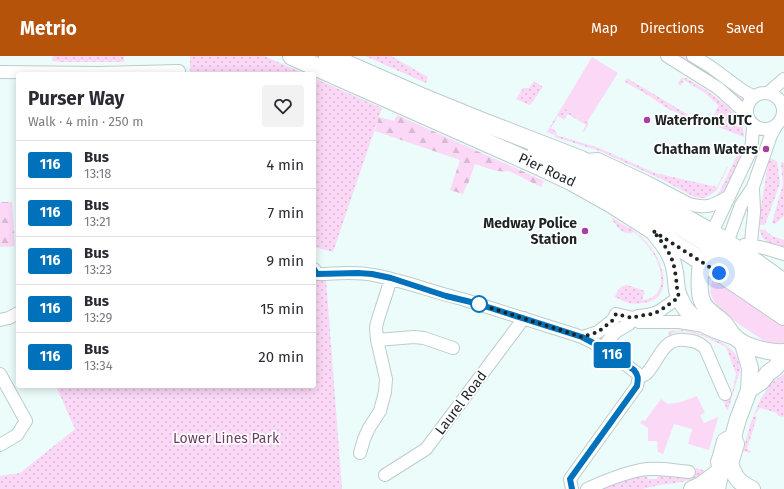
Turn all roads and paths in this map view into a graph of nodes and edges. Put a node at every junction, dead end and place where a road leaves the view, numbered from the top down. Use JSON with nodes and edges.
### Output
{"nodes":[{"id":1,"x":292,"y":56,"type":"edge"},
{"id":2,"x":328,"y":56,"type":"edge"},
{"id":3,"x":667,"y":56,"type":"edge"},
{"id":4,"x":693,"y":56,"type":"edge"},
{"id":5,"x":179,"y":71,"type":"dead end"},
{"id":6,"x":0,"y":72,"type":"edge"},
{"id":7,"x":139,"y":72,"type":"edge"},
{"id":8,"x":16,"y":73,"type":"edge"},
{"id":9,"x":784,"y":79,"type":"edge"},
{"id":10,"x":784,"y":89,"type":"edge"},
{"id":11,"x":768,"y":93,"type":"junction"},
{"id":12,"x":754,"y":96,"type":"junction"},
{"id":13,"x":780,"y":101,"type":"junction"},
{"id":14,"x":747,"y":114,"type":"junction"},
{"id":15,"x":483,"y":122,"type":"junction"},
{"id":16,"x":753,"y":125,"type":"junction"},
{"id":17,"x":776,"y":126,"type":"junction"},
{"id":18,"x":581,"y":160,"type":"junction"},
{"id":19,"x":753,"y":186,"type":"junction"},
{"id":20,"x":728,"y":197,"type":"junction"},
{"id":21,"x":653,"y":231,"type":"junction"},
{"id":22,"x":717,"y":243,"type":"junction"},
{"id":23,"x":752,"y":252,"type":"junction"},
{"id":24,"x":784,"y":254,"type":"edge"},
{"id":25,"x":694,"y":257,"type":"junction"},
{"id":26,"x":316,"y":272,"type":"edge"},
{"id":27,"x":391,"y":278,"type":"junction"},
{"id":28,"x":784,"y":283,"type":"edge"},
{"id":29,"x":764,"y":286,"type":"junction"},
{"id":30,"x":679,"y":297,"type":"junction"},
{"id":31,"x":784,"y":300,"type":"edge"},
{"id":32,"x":16,"y":314,"type":"edge"},
{"id":33,"x":784,"y":316,"type":"edge"},
{"id":34,"x":524,"y":318,"type":"junction"},
{"id":35,"x":633,"y":318,"type":"junction"},
{"id":36,"x":0,"y":320,"type":"edge"},
{"id":37,"x":709,"y":327,"type":"junction"},
{"id":38,"x":582,"y":337,"type":"junction"},
{"id":39,"x":377,"y":340,"type":"junction"},
{"id":40,"x":739,"y":341,"type":"junction"},
{"id":41,"x":453,"y":348,"type":"dead end"},
{"id":42,"x":603,"y":348,"type":"junction"},
{"id":43,"x":784,"y":352,"type":"edge"},
{"id":44,"x":784,"y":358,"type":"edge"},
{"id":45,"x":0,"y":374,"type":"edge"},
{"id":46,"x":639,"y":377,"type":"junction"},
{"id":47,"x":749,"y":390,"type":"junction"},
{"id":48,"x":725,"y":394,"type":"dead end"},
{"id":49,"x":0,"y":445,"type":"edge"},
{"id":50,"x":360,"y":453,"type":"dead end"},
{"id":51,"x":725,"y":467,"type":"junction"},
{"id":52,"x":689,"y":472,"type":"dead end"},
{"id":53,"x":385,"y":474,"type":"dead end"},
{"id":54,"x":571,"y":488,"type":"edge"},
{"id":55,"x":587,"y":489,"type":"edge"},
{"id":56,"x":692,"y":489,"type":"edge"},
{"id":57,"x":718,"y":489,"type":"edge"},
{"id":58,"x":752,"y":489,"type":"edge"}],
"edges":[{"from":1,"to":21,"type":"main road","name":"Pier Road"},
{"from":2,"to":15,"type":"main road","name":"Pier Road"},
{"from":3,"to":14,"type":"street"},
{"from":4,"to":12,"type":"street"},
{"from":5,"to":7,"type":"street"},
{"from":6,"to":8,"type":"street"},
{"from":9,"to":11,"type":"street"},
{"from":10,"to":13,"type":"street"},
{"from":11,"to":12,"type":"street"},
{"from":11,"to":13,"type":"street"},
{"from":12,"to":14,"type":"street"},
{"from":13,"to":17,"type":"street"},
{"from":14,"to":16,"type":"street"},
{"from":15,"to":18,"type":"main road","name":"Pier Road"},
{"from":15,"to":22,"type":"main road"},
{"from":16,"to":17,"type":"street"},
{"from":16,"to":20,"type":"street"},
{"from":17,"to":19,"type":"street"},
{"from":18,"to":20,"type":"street"},
{"from":18,"to":22,"type":"main road","name":"Pier Road"},
{"from":19,"to":22,"type":"street"},
{"from":19,"to":23,"type":"street"},
{"from":20,"to":22,"type":"street"},
{"from":21,"to":25,"type":"main road","name":"Pier Road"},
{"from":21,"to":30,"type":"main road"},
{"from":22,"to":23,"type":"main road","name":"Pier Road"},
{"from":22,"to":25,"type":"main road"},
{"from":22,"to":29,"type":"main road"},
{"from":23,"to":24,"type":"street"},
{"from":23,"to":28,"type":"main road","name":"Pier Road"},
{"from":23,"to":29,"type":"street"},
{"from":25,"to":33,"type":"main road","name":"Pier Road"},
{"from":25,"to":40,"type":"main road"},
{"from":26,"to":27,"type":"street"},
{"from":27,"to":34,"type":"street"},
{"from":27,"to":39,"type":"street"},
{"from":29,"to":31,"type":"main road"},
{"from":30,"to":35,"type":"street"},
{"from":30,"to":37,"type":"main road"},
{"from":32,"to":36,"type":"street"},
{"from":34,"to":38,"type":"street"},
{"from":34,"to":53,"type":"street","name":"Laurel Road"},
{"from":35,"to":37,"type":"street"},
{"from":35,"to":38,"type":"street"},
{"from":35,"to":42,"type":"street"},
{"from":37,"to":40,"type":"main road"},
{"from":38,"to":42,"type":"street"},
{"from":39,"to":41,"type":"street"},
{"from":39,"to":50,"type":"street"},
{"from":40,"to":43,"type":"main road"},
{"from":40,"to":47,"type":"main road"},
{"from":42,"to":46,"type":"street"},
{"from":44,"to":47,"type":"main road"},
{"from":45,"to":49,"type":"street"},
{"from":46,"to":48,"type":"street"},
{"from":46,"to":54,"type":"street"},
{"from":47,"to":51,"type":"main road"},
{"from":51,"to":56,"type":"main road"},
{"from":51,"to":57,"type":"main road"},
{"from":51,"to":58,"type":"main road"},
{"from":52,"to":55,"type":"street"}]}
